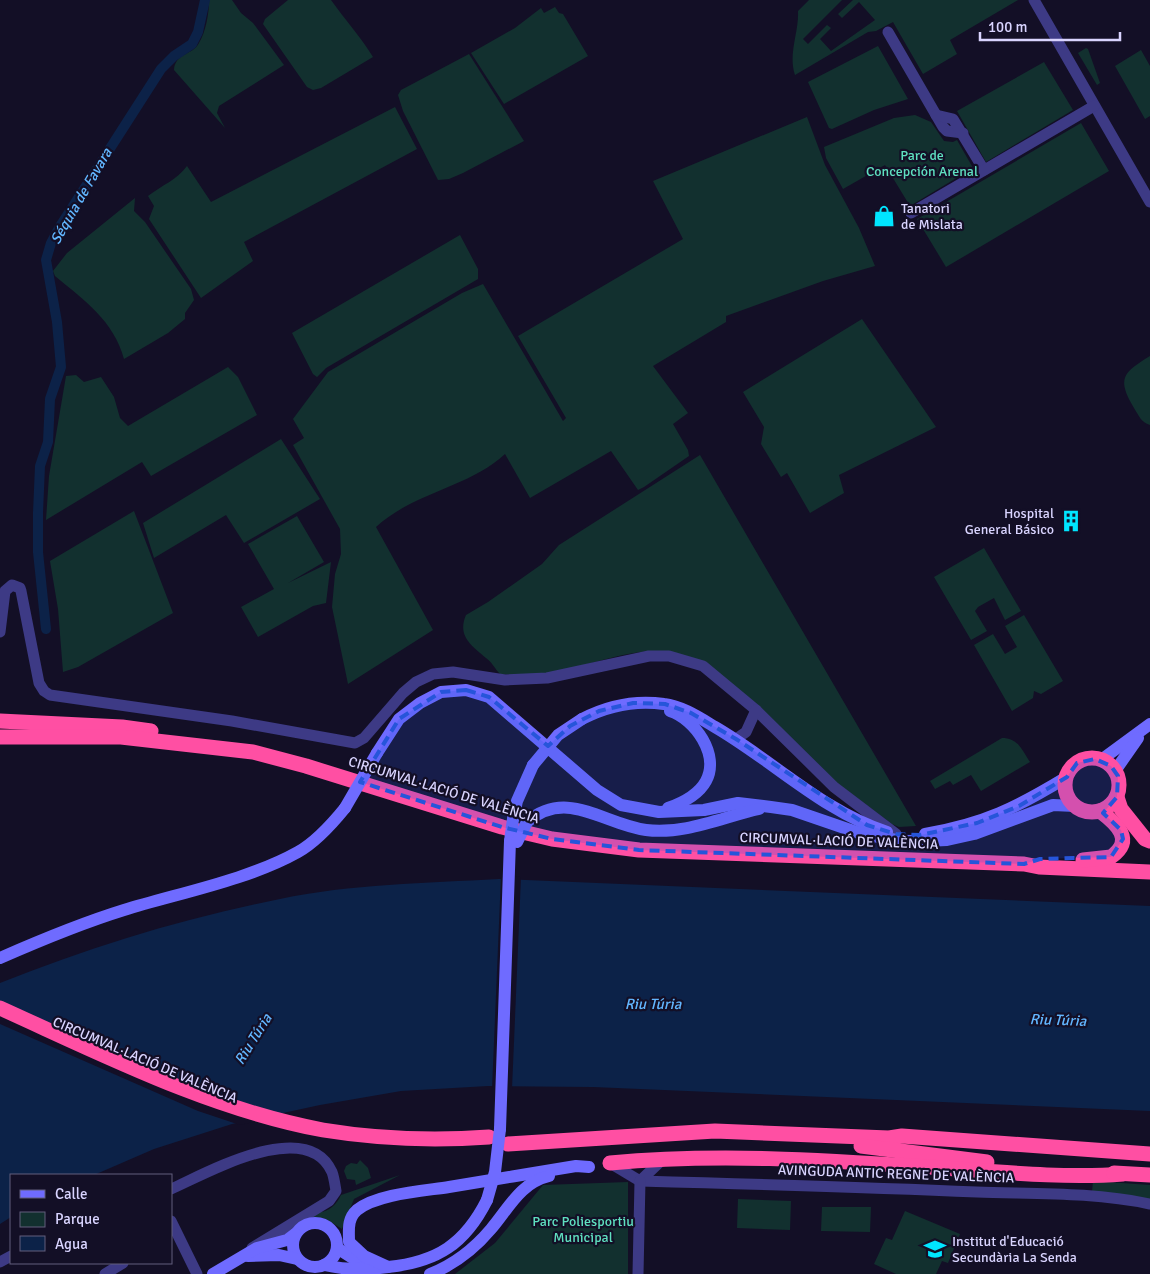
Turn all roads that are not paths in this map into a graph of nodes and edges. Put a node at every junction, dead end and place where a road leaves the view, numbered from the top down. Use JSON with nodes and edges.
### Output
{"nodes":[{"id":1,"x":1034,"y":0,"type":"edge"},
{"id":2,"x":888,"y":32,"type":"dead end"},
{"id":3,"x":1094,"y":106,"type":"junction"},
{"id":4,"x":984,"y":170,"type":"junction"},
{"id":5,"x":1150,"y":202,"type":"edge"},
{"id":6,"x":912,"y":213,"type":"dead end"},
{"id":7,"x":0,"y":632,"type":"edge"},
{"id":8,"x":633,"y":703,"type":"junction"},
{"id":9,"x":756,"y":710,"type":"junction"},
{"id":10,"x":0,"y":721,"type":"edge"},
{"id":11,"x":1150,"y":725,"type":"edge"},
{"id":12,"x":0,"y":736,"type":"edge"},
{"id":13,"x":736,"y":739,"type":"junction"},
{"id":14,"x":253,"y":752,"type":"junction"},
{"id":15,"x":1101,"y":760,"type":"junction"},
{"id":16,"x":1115,"y":771,"type":"junction"},
{"id":17,"x":1067,"y":777,"type":"junction"},
{"id":18,"x":1116,"y":797,"type":"junction"},
{"id":19,"x":1075,"y":806,"type":"junction"},
{"id":20,"x":771,"y":807,"type":"junction"},
{"id":21,"x":1100,"y":811,"type":"junction"},
{"id":22,"x":659,"y":812,"type":"junction"},
{"id":23,"x":896,"y":834,"type":"junction"},
{"id":24,"x":1150,"y":841,"type":"edge"},
{"id":25,"x":514,"y":842,"type":"junction"},
{"id":26,"x":1024,"y":864,"type":"junction"},
{"id":27,"x":1150,"y":872,"type":"edge"},
{"id":28,"x":0,"y":958,"type":"edge"},
{"id":29,"x":0,"y":1008,"type":"edge"},
{"id":30,"x":0,"y":1016,"type":"edge"},
{"id":31,"x":320,"y":1133,"type":"junction"},
{"id":32,"x":697,"y":1133,"type":"junction"},
{"id":33,"x":902,"y":1136,"type":"junction"},
{"id":34,"x":499,"y":1138,"type":"junction"},
{"id":35,"x":1150,"y":1154,"type":"edge"},
{"id":36,"x":664,"y":1158,"type":"junction"},
{"id":37,"x":610,"y":1163,"type":"junction"},
{"id":38,"x":589,"y":1167,"type":"junction"},
{"id":39,"x":1123,"y":1174,"type":"junction"},
{"id":40,"x":1150,"y":1176,"type":"edge"},
{"id":41,"x":640,"y":1181,"type":"junction"},
{"id":42,"x":172,"y":1189,"type":"edge"},
{"id":43,"x":1150,"y":1204,"type":"edge"},
{"id":44,"x":310,"y":1218,"type":"junction"},
{"id":45,"x":173,"y":1228,"type":"edge"},
{"id":46,"x":295,"y":1234,"type":"junction"},
{"id":47,"x":337,"y":1248,"type":"junction"},
{"id":48,"x":245,"y":1256,"type":"junction"},
{"id":49,"x":297,"y":1259,"type":"junction"},
{"id":50,"x":121,"y":1264,"type":"edge"},
{"id":51,"x":324,"y":1265,"type":"junction"},
{"id":52,"x":388,"y":1267,"type":"junction"},
{"id":53,"x":343,"y":1271,"type":"edge"},
{"id":54,"x":105,"y":1274,"type":"edge"},
{"id":55,"x":197,"y":1274,"type":"edge"},
{"id":56,"x":213,"y":1274,"type":"edge"},
{"id":57,"x":430,"y":1274,"type":"edge"},
{"id":58,"x":638,"y":1274,"type":"edge"}],
"edges":[{"from":1,"to":3,"type":"street"},
{"from":2,"to":4,"type":"street"},
{"from":3,"to":4,"type":"street"},
{"from":3,"to":5,"type":"street"},
{"from":4,"to":6,"type":"street"},
{"from":7,"to":9,"type":"street"},
{"from":8,"to":13,"type":"main road"},
{"from":8,"to":22,"type":"main road"},
{"from":8,"to":25,"type":"main road","bridge":true},
{"from":9,"to":13,"type":"street"},
{"from":9,"to":23,"type":"street"},
{"from":10,"to":14,"type":"highway"},
{"from":11,"to":15,"type":"main road"},
{"from":11,"to":16,"type":"main road"},
{"from":12,"to":14,"type":"highway","name":"CIRCUMVAL·LACIÓ DE VALÈNCIA"},
{"from":13,"to":23,"type":"main road"},
{"from":14,"to":26,"type":"highway","name":"CIRCUMVAL·LACIÓ DE VALÈNCIA"},
{"from":15,"to":16,"type":"highway"},
{"from":15,"to":17,"type":"highway"},
{"from":16,"to":18,"type":"highway"},
{"from":17,"to":19,"type":"highway"},
{"from":17,"to":23,"type":"main road"},
{"from":18,"to":21,"type":"highway"},
{"from":18,"to":24,"type":"highway"},
{"from":19,"to":20,"type":"main road"},
{"from":19,"to":21,"type":"highway"},
{"from":20,"to":22,"type":"main road"},
{"from":20,"to":25,"type":"main road","bridge":true},
{"from":21,"to":26,"type":"highway"},
{"from":22,"to":28,"type":"main road","bridge":true},
{"from":25,"to":34,"type":"main road"},
{"from":26,"to":27,"type":"highway","name":"CIRCUMVAL·LACIÓ DE VALÈNCIA"},
{"from":29,"to":31,"type":"highway"},
{"from":30,"to":31,"type":"highway","name":"CIRCUMVAL·LACIÓ DE VALÈNCIA"},
{"from":31,"to":34,"type":"highway"},
{"from":32,"to":33,"type":"highway"},
{"from":32,"to":34,"type":"highway"},
{"from":32,"to":39,"type":"highway"},
{"from":33,"to":34,"type":"highway"},
{"from":33,"to":35,"type":"highway"},
{"from":34,"to":52,"type":"main road","bridge":true},
{"from":36,"to":37,"type":"highway"},
{"from":36,"to":39,"type":"highway"},
{"from":36,"to":41,"type":"street"},
{"from":37,"to":38,"type":"main road"},
{"from":37,"to":41,"type":"street"},
{"from":38,"to":52,"type":"main road"},
{"from":38,"to":57,"type":"main road"},
{"from":39,"to":40,"type":"highway"},
{"from":41,"to":43,"type":"street","name":"AVINGUDA ANTIC REGNE DE VALÈNCIA"},
{"from":41,"to":58,"type":"street"},
{"from":42,"to":44,"type":"street"},
{"from":44,"to":46,"type":"main road"},
{"from":44,"to":47,"type":"main road"},
{"from":44,"to":48,"type":"street"},
{"from":45,"to":55,"type":"street"},
{"from":46,"to":48,"type":"main road"},
{"from":46,"to":49,"type":"main road"},
{"from":47,"to":51,"type":"main road"},
{"from":47,"to":52,"type":"main road"},
{"from":48,"to":49,"type":"main road"},
{"from":48,"to":56,"type":"main road"},
{"from":49,"to":51,"type":"main road"},
{"from":50,"to":54,"type":"street"},
{"from":51,"to":53,"type":"main road"},
{"from":52,"to":53,"type":"main road"}]}
